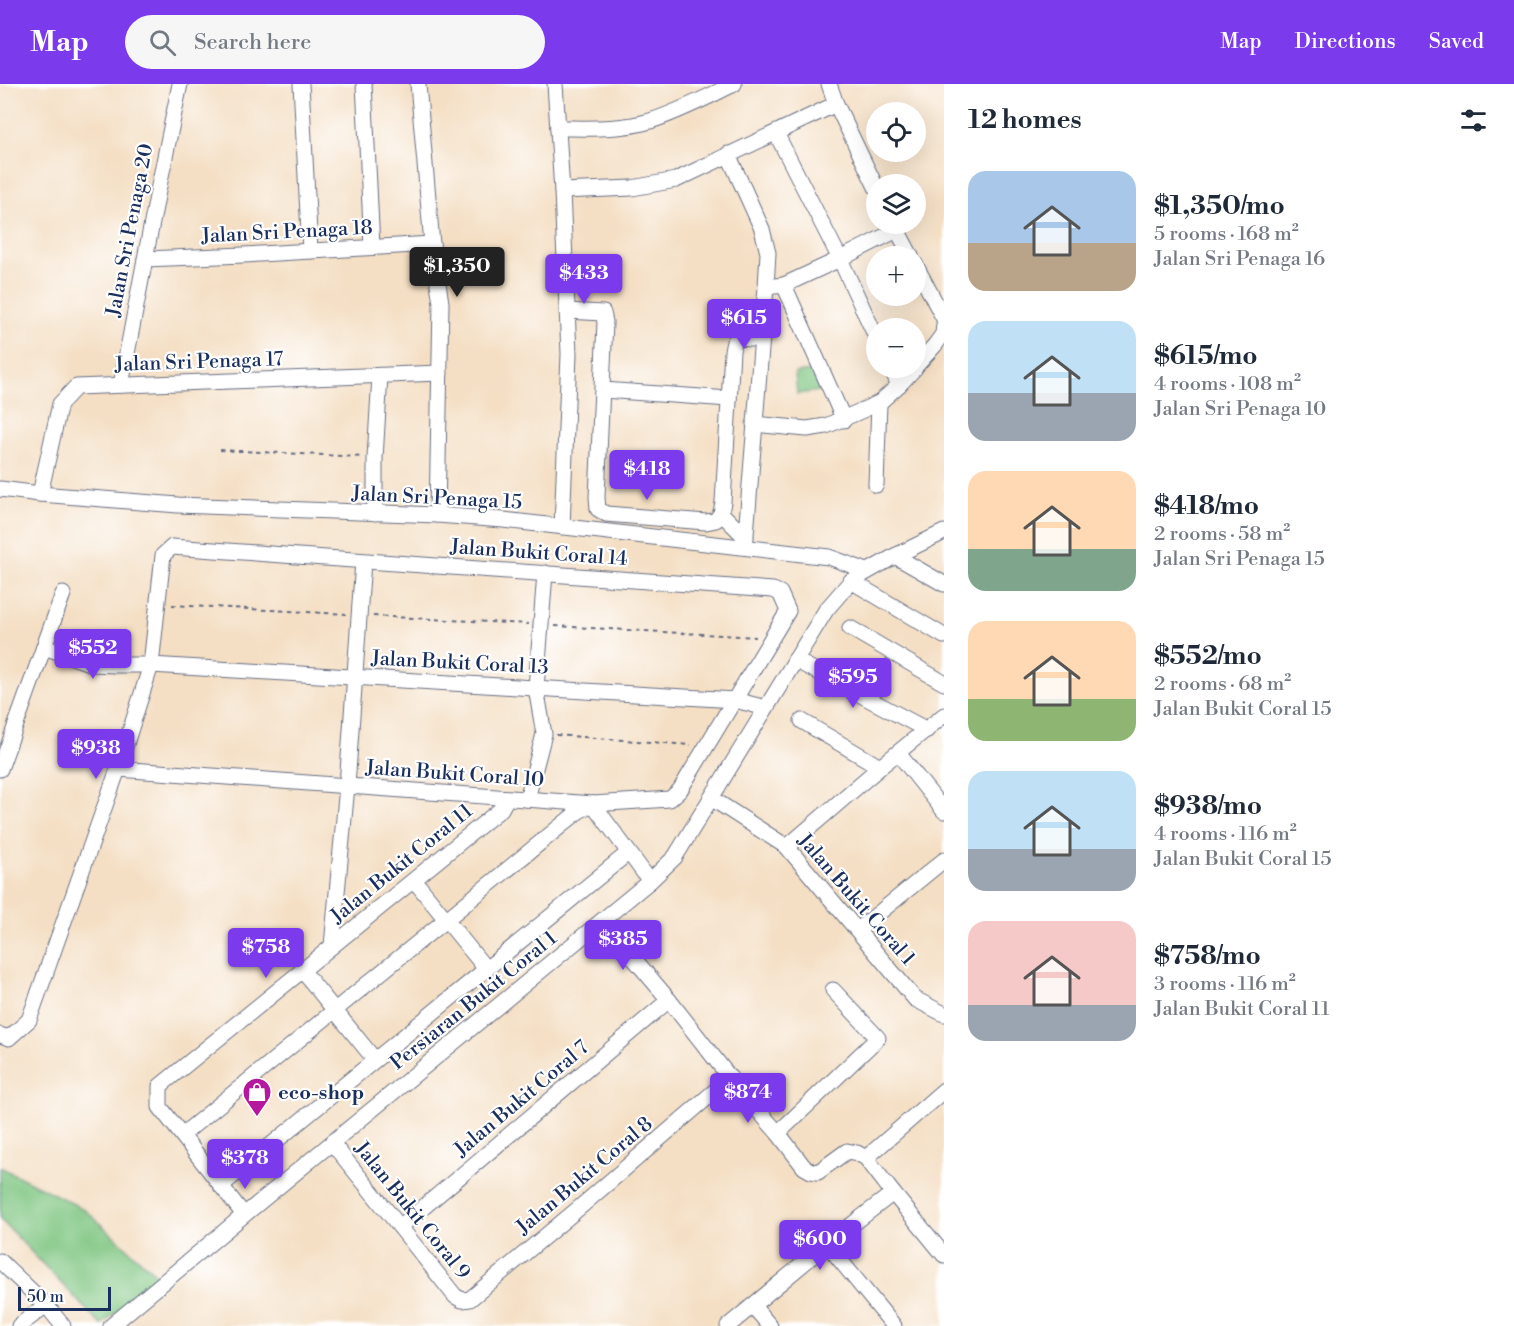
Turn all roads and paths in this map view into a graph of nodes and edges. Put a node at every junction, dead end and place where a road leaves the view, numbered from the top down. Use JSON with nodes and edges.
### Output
{"nodes":[{"id":1,"x":180,"y":84,"type":"edge"},
{"id":2,"x":301,"y":84,"type":"edge"},
{"id":3,"x":363,"y":84,"type":"edge"},
{"id":4,"x":418,"y":84,"type":"edge"},
{"id":5,"x":555,"y":84,"type":"edge"},
{"id":6,"x":734,"y":84,"type":"edge"},
{"id":7,"x":829,"y":84,"type":"edge"},
{"id":8,"x":836,"y":104,"type":"junction"},
{"id":9,"x":558,"y":128,"type":"junction"},
{"id":10,"x":776,"y":133,"type":"junction"},
{"id":11,"x":728,"y":154,"type":"junction"},
{"id":12,"x":870,"y":174,"type":"edge"},
{"id":13,"x":562,"y":191,"type":"junction"},
{"id":14,"x":883,"y":234,"type":"edge"},
{"id":15,"x":432,"y":243,"type":"junction"},
{"id":16,"x":372,"y":247,"type":"junction"},
{"id":17,"x":310,"y":251,"type":"junction"},
{"id":18,"x":145,"y":259,"type":"junction"},
{"id":19,"x":840,"y":259,"type":"junction"},
{"id":20,"x":784,"y":285,"type":"junction"},
{"id":21,"x":766,"y":287,"type":"junction"},
{"id":22,"x":926,"y":288,"type":"edge"},
{"id":23,"x":567,"y":311,"type":"junction"},
{"id":24,"x":868,"y":318,"type":"edge"},
{"id":25,"x":944,"y":326,"type":"edge"},
{"id":26,"x":762,"y":340,"type":"junction"},
{"id":27,"x":926,"y":355,"type":"edge"},
{"id":28,"x":440,"y":374,"type":"junction"},
{"id":29,"x":380,"y":376,"type":"junction"},
{"id":30,"x":896,"y":378,"type":"edge"},
{"id":31,"x":905,"y":378,"type":"edge"},
{"id":32,"x":121,"y":385,"type":"junction"},
{"id":33,"x":899,"y":385,"type":"junction"},
{"id":34,"x":603,"y":390,"type":"junction"},
{"id":35,"x":729,"y":399,"type":"junction"},
{"id":36,"x":879,"y":403,"type":"junction"},
{"id":37,"x":844,"y":420,"type":"junction"},
{"id":38,"x":754,"y":424,"type":"junction"},
{"id":39,"x":220,"y":450,"type":"dead end"},
{"id":40,"x":375,"y":458,"type":"junction"},
{"id":41,"x":876,"y":485,"type":"dead end"},
{"id":42,"x":0,"y":489,"type":"edge"},
{"id":43,"x":40,"y":495,"type":"junction"},
{"id":44,"x":375,"y":513,"type":"junction"},
{"id":45,"x":722,"y":513,"type":"junction"},
{"id":46,"x":437,"y":515,"type":"junction"},
{"id":47,"x":562,"y":527,"type":"junction"},
{"id":48,"x":944,"y":532,"type":"edge"},
{"id":49,"x":745,"y":542,"type":"junction"},
{"id":50,"x":895,"y":556,"type":"junction"},
{"id":51,"x":363,"y":561,"type":"junction"},
{"id":52,"x":867,"y":571,"type":"junction"},
{"id":53,"x":545,"y":573,"type":"junction"},
{"id":54,"x":851,"y":581,"type":"junction"},
{"id":55,"x":944,"y":584,"type":"edge"},
{"id":56,"x":63,"y":594,"type":"dead end"},
{"id":57,"x":157,"y":604,"type":"junction"},
{"id":58,"x":359,"y":615,"type":"junction"},
{"id":59,"x":541,"y":625,"type":"junction"},
{"id":60,"x":850,"y":627,"type":"dead end"},
{"id":61,"x":944,"y":636,"type":"edge"},
{"id":62,"x":773,"y":637,"type":"junction"},
{"id":63,"x":44,"y":647,"type":"junction"},
{"id":64,"x":795,"y":660,"type":"junction"},
{"id":65,"x":151,"y":664,"type":"junction"},
{"id":66,"x":355,"y":677,"type":"junction"},
{"id":67,"x":944,"y":683,"type":"edge"},
{"id":68,"x":536,"y":688,"type":"junction"},
{"id":69,"x":735,"y":700,"type":"junction"},
{"id":70,"x":766,"y":708,"type":"junction"},
{"id":71,"x":944,"y":715,"type":"edge"},
{"id":72,"x":802,"y":721,"type":"dead end"},
{"id":73,"x":927,"y":730,"type":"junction"},
{"id":74,"x":544,"y":734,"type":"junction"},
{"id":75,"x":707,"y":746,"type":"junction"},
{"id":76,"x":898,"y":753,"type":"junction"},
{"id":77,"x":880,"y":767,"type":"junction"},
{"id":78,"x":0,"y":769,"type":"edge"},
{"id":79,"x":118,"y":769,"type":"junction"},
{"id":80,"x":347,"y":786,"type":"junction"},
{"id":81,"x":507,"y":798,"type":"junction"},
{"id":82,"x":711,"y":798,"type":"junction"},
{"id":83,"x":527,"y":799,"type":"junction"},
{"id":84,"x":592,"y":804,"type":"junction"},
{"id":85,"x":944,"y":811,"type":"edge"},
{"id":86,"x":787,"y":847,"type":"junction"},
{"id":87,"x":628,"y":853,"type":"junction"},
{"id":88,"x":944,"y":860,"type":"edge"},
{"id":89,"x":414,"y":880,"type":"junction"},
{"id":90,"x":650,"y":881,"type":"junction"},
{"id":91,"x":446,"y":920,"type":"junction"},
{"id":92,"x":602,"y":921,"type":"junction"},
{"id":93,"x":858,"y":930,"type":"junction"},
{"id":94,"x":332,"y":946,"type":"junction"},
{"id":95,"x":486,"y":969,"type":"junction"},
{"id":96,"x":302,"y":970,"type":"junction"},
{"id":97,"x":833,"y":990,"type":"dead end"},
{"id":98,"x":669,"y":1000,"type":"junction"},
{"id":99,"x":942,"y":1010,"type":"edge"},
{"id":100,"x":335,"y":1011,"type":"junction"},
{"id":101,"x":0,"y":1035,"type":"edge"},
{"id":102,"x":375,"y":1060,"type":"junction"},
{"id":103,"x":729,"y":1078,"type":"junction"},
{"id":104,"x":944,"y":1090,"type":"edge"},
{"id":105,"x":778,"y":1133,"type":"junction"},
{"id":106,"x":182,"y":1135,"type":"junction"},
{"id":107,"x":332,"y":1143,"type":"junction"},
{"id":108,"x":866,"y":1158,"type":"junction"},
{"id":109,"x":220,"y":1186,"type":"junction"},
{"id":110,"x":893,"y":1193,"type":"junction"},
{"id":111,"x":244,"y":1215,"type":"junction"},
{"id":112,"x":400,"y":1227,"type":"junction"},
{"id":113,"x":826,"y":1244,"type":"junction"},
{"id":114,"x":944,"y":1255,"type":"edge"},
{"id":115,"x":4,"y":1270,"type":"edge"},
{"id":116,"x":462,"y":1300,"type":"joint"},
{"id":117,"x":46,"y":1305,"type":"junction"},
{"id":118,"x":753,"y":1306,"type":"junction"},
{"id":119,"x":19,"y":1326,"type":"edge"},
{"id":120,"x":63,"y":1326,"type":"edge"},
{"id":121,"x":111,"y":1326,"type":"edge"},
{"id":122,"x":728,"y":1326,"type":"edge"},
{"id":123,"x":770,"y":1326,"type":"edge"},
{"id":124,"x":894,"y":1326,"type":"edge"}],
"edges":[{"from":1,"to":18,"type":"street","name":"Jalan Sri Penaga 20"},
{"from":2,"to":17,"type":"street"},
{"from":3,"to":16,"type":"street"},
{"from":4,"to":15,"type":"street"},
{"from":5,"to":9,"type":"street"},
{"from":6,"to":9,"type":"street"},
{"from":7,"to":8,"type":"street"},
{"from":8,"to":10,"type":"street"},
{"from":8,"to":12,"type":"street"},
{"from":9,"to":13,"type":"street"},
{"from":10,"to":11,"type":"street"},
{"from":10,"to":19,"type":"street"},
{"from":11,"to":13,"type":"street"},
{"from":11,"to":21,"type":"street"},
{"from":13,"to":23,"type":"street"},
{"from":14,"to":19,"type":"street"},
{"from":15,"to":16,"type":"street","name":"Jalan Sri Penaga 18"},
{"from":15,"to":28,"type":"street"},
{"from":16,"to":17,"type":"street","name":"Jalan Sri Penaga 18"},
{"from":17,"to":18,"type":"street","name":"Jalan Sri Penaga 18"},
{"from":18,"to":32,"type":"street","name":"Jalan Sri Penaga 20"},
{"from":19,"to":20,"type":"street"},
{"from":19,"to":24,"type":"street"},
{"from":20,"to":21,"type":"street"},
{"from":20,"to":37,"type":"street"},
{"from":21,"to":26,"type":"street"},
{"from":22,"to":25,"type":"street"},
{"from":23,"to":34,"type":"street"},
{"from":23,"to":47,"type":"street"},
{"from":25,"to":27,"type":"street"},
{"from":26,"to":35,"type":"street"},
{"from":26,"to":38,"type":"street"},
{"from":28,"to":29,"type":"street","name":"Jalan Sri Penaga 17"},
{"from":28,"to":46,"type":"street"},
{"from":29,"to":32,"type":"street","name":"Jalan Sri Penaga 17"},
{"from":29,"to":40,"type":"street"},
{"from":30,"to":33,"type":"street"},
{"from":31,"to":33,"type":"street"},
{"from":32,"to":43,"type":"street","name":"Jalan Sri Penaga 17"},
{"from":33,"to":36,"type":"street"},
{"from":34,"to":35,"type":"street"},
{"from":34,"to":45,"type":"street"},
{"from":35,"to":45,"type":"street"},
{"from":36,"to":37,"type":"street"},
{"from":36,"to":41,"type":"street"},
{"from":37,"to":38,"type":"street"},
{"from":38,"to":49,"type":"street"},
{"from":39,"to":40,"type":"path"},
{"from":40,"to":44,"type":"street"},
{"from":42,"to":43,"type":"street","name":"Jalan Sri Penaga 15"},
{"from":43,"to":44,"type":"street","name":"Jalan Sri Penaga 15"},
{"from":44,"to":46,"type":"street","name":"Jalan Sri Penaga 15"},
{"from":45,"to":49,"type":"street"},
{"from":46,"to":47,"type":"street","name":"Jalan Sri Penaga 15"},
{"from":47,"to":49,"type":"street","name":"Jalan Sri Penaga 15"},
{"from":48,"to":50,"type":"street","name":"Persiaran Bukit Coral 1"},
{"from":49,"to":52,"type":"street","name":"Jalan Sri Penaga 15"},
{"from":50,"to":52,"type":"street","name":"Persiaran Bukit Coral 1"},
{"from":50,"to":55,"type":"street"},
{"from":51,"to":53,"type":"street","name":"Jalan Bukit Coral 14"},
{"from":51,"to":57,"type":"street","name":"Jalan Bukit Coral 14"},
{"from":51,"to":58,"type":"street"},
{"from":52,"to":54,"type":"street","name":"Persiaran Bukit Coral 1"},
{"from":53,"to":59,"type":"street"},
{"from":53,"to":62,"type":"street","name":"Jalan Bukit Coral 14"},
{"from":54,"to":61,"type":"street"},
{"from":54,"to":64,"type":"street","name":"Persiaran Bukit Coral 1"},
{"from":56,"to":63,"type":"street"},
{"from":57,"to":58,"type":"path"},
{"from":57,"to":65,"type":"street"},
{"from":58,"to":59,"type":"path"},
{"from":58,"to":66,"type":"street"},
{"from":59,"to":62,"type":"path"},
{"from":59,"to":68,"type":"street"},
{"from":60,"to":67,"type":"street"},
{"from":62,"to":69,"type":"street","name":"Jalan Bukit Coral 14"},
{"from":63,"to":65,"type":"street","name":"Jalan Bukit Coral 13"},
{"from":63,"to":78,"type":"street"},
{"from":64,"to":70,"type":"street","name":"Persiaran Bukit Coral 1"},
{"from":64,"to":73,"type":"street"},
{"from":65,"to":66,"type":"street","name":"Jalan Bukit Coral 13"},
{"from":65,"to":79,"type":"street"},
{"from":66,"to":68,"type":"street","name":"Jalan Bukit Coral 13"},
{"from":66,"to":80,"type":"street"},
{"from":68,"to":69,"type":"street","name":"Jalan Bukit Coral 13"},
{"from":68,"to":74,"type":"street"},
{"from":69,"to":70,"type":"street","name":"Jalan Bukit Coral 13"},
{"from":69,"to":75,"type":"street","name":"Jalan Bukit Coral 10"},
{"from":70,"to":82,"type":"street","name":"Persiaran Bukit Coral 1"},
{"from":71,"to":73,"type":"street"},
{"from":72,"to":77,"type":"street"},
{"from":73,"to":76,"type":"street"},
{"from":74,"to":75,"type":"path"},
{"from":74,"to":83,"type":"street"},
{"from":75,"to":84,"type":"street","name":"Jalan Bukit Coral 10"},
{"from":76,"to":77,"type":"street"},
{"from":76,"to":85,"type":"street"},
{"from":77,"to":86,"type":"street"},
{"from":79,"to":80,"type":"street","name":"Jalan Bukit Coral 10"},
{"from":79,"to":101,"type":"street"},
{"from":80,"to":81,"type":"street","name":"Jalan Bukit Coral 10"},
{"from":80,"to":94,"type":"street"},
{"from":81,"to":83,"type":"street","name":"Jalan Bukit Coral 10"},
{"from":81,"to":89,"type":"street","name":"Jalan Bukit Coral 11"},
{"from":82,"to":86,"type":"street","name":"Jalan Bukit Coral 1"},
{"from":82,"to":90,"type":"street","name":"Persiaran Bukit Coral 1"},
{"from":83,"to":84,"type":"street","name":"Jalan Bukit Coral 10"},
{"from":84,"to":87,"type":"street"},
{"from":84,"to":91,"type":"street"},
{"from":86,"to":93,"type":"street","name":"Jalan Bukit Coral 1"},
{"from":87,"to":90,"type":"street"},
{"from":87,"to":95,"type":"street"},
{"from":88,"to":93,"type":"street"},
{"from":89,"to":91,"type":"street"},
{"from":89,"to":94,"type":"street","name":"Jalan Bukit Coral 11"},
{"from":90,"to":92,"type":"street","name":"Persiaran Bukit Coral 1"},
{"from":91,"to":95,"type":"street"},
{"from":91,"to":100,"type":"street"},
{"from":92,"to":98,"type":"street"},
{"from":92,"to":107,"type":"street","name":"Persiaran Bukit Coral 1"},
{"from":93,"to":99,"type":"street","name":"Jalan Bukit Coral 1"},
{"from":94,"to":96,"type":"street","name":"Jalan Bukit Coral 11"},
{"from":95,"to":102,"type":"street"},
{"from":96,"to":100,"type":"street"},
{"from":96,"to":106,"type":"street","name":"Jalan Bukit Coral 11"},
{"from":97,"to":105,"type":"street"},
{"from":98,"to":103,"type":"street"},
{"from":98,"to":112,"type":"street","name":"Jalan Bukit Coral 7"},
{"from":100,"to":102,"type":"street"},
{"from":100,"to":106,"type":"street"},
{"from":102,"to":109,"type":"street"},
{"from":103,"to":105,"type":"street"},
{"from":103,"to":116,"type":"street","name":"Jalan Bukit Coral 8"},
{"from":104,"to":108,"type":"street"},
{"from":105,"to":108,"type":"street"},
{"from":106,"to":109,"type":"street","name":"Jalan Bukit Coral 11"},
{"from":107,"to":111,"type":"street","name":"Persiaran Bukit Coral 1"},
{"from":107,"to":112,"type":"street","name":"Jalan Bukit Coral 9"},
{"from":108,"to":110,"type":"street"},
{"from":109,"to":111,"type":"street","name":"Jalan Bukit Coral 11"},
{"from":110,"to":113,"type":"street"},
{"from":110,"to":114,"type":"street"},
{"from":111,"to":121,"type":"street","name":"Persiaran Bukit Coral 1"},
{"from":112,"to":116,"type":"street","name":"Jalan Bukit Coral 9"},
{"from":113,"to":118,"type":"street"},
{"from":113,"to":124,"type":"street"},
{"from":115,"to":117,"type":"street"},
{"from":117,"to":119,"type":"street"},
{"from":117,"to":120,"type":"street"},
{"from":118,"to":122,"type":"street"},
{"from":118,"to":123,"type":"street"}]}
